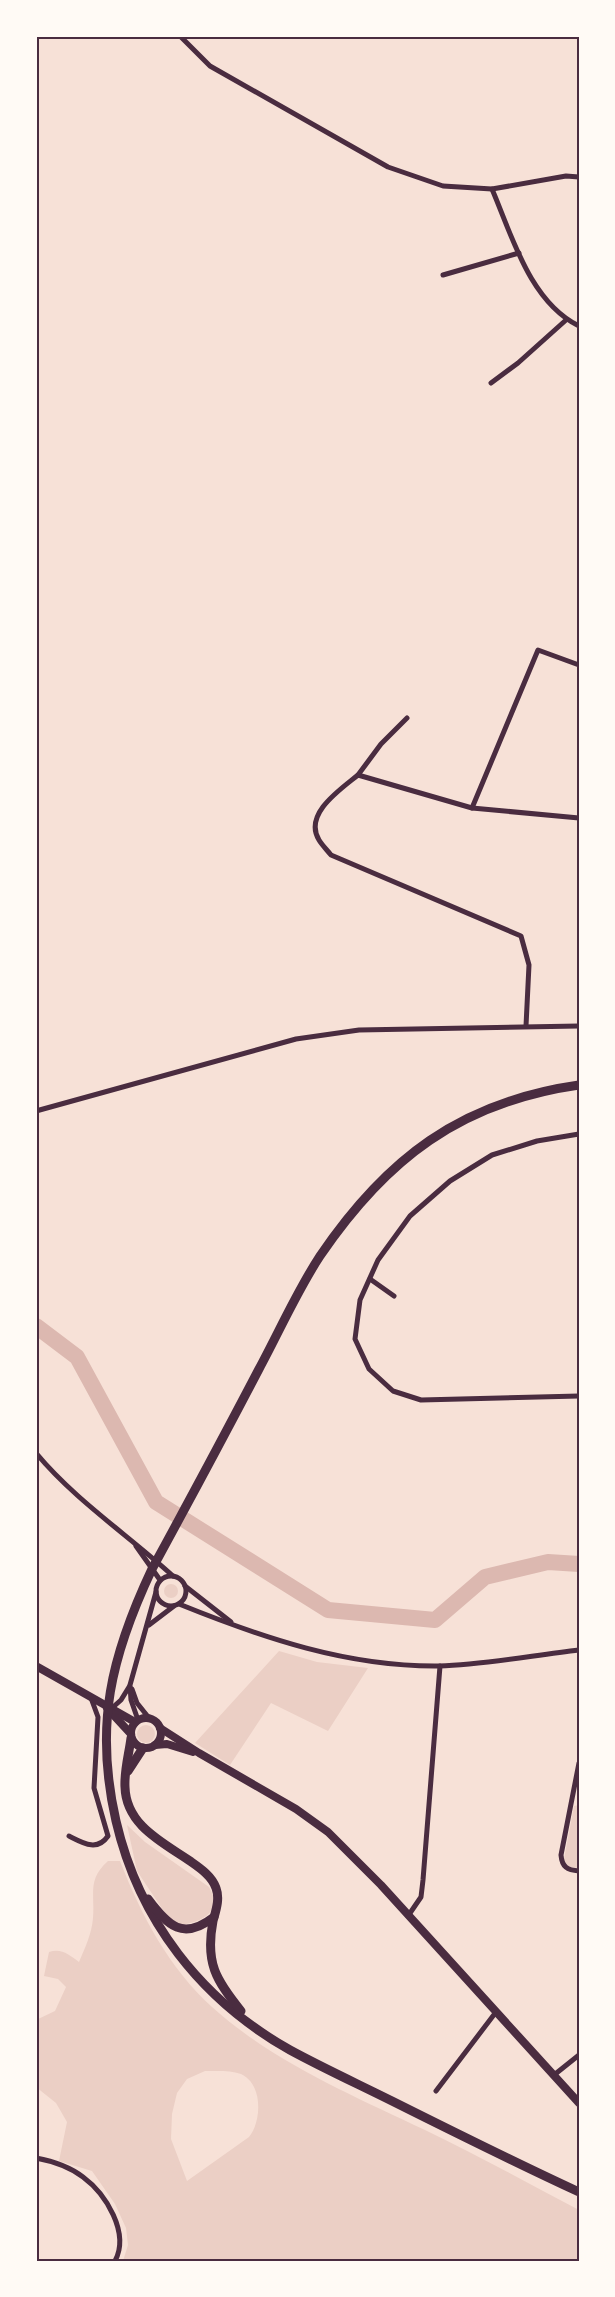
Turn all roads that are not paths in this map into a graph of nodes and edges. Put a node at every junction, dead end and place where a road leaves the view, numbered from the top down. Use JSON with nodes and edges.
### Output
{"nodes":[{"id":1,"x":180,"y":36,"type":"edge"},
{"id":2,"x":190,"y":36,"type":"edge"},
{"id":3,"x":186,"y":42,"type":"junction"},
{"id":4,"x":579,"y":177,"type":"edge"},
{"id":5,"x":492,"y":189,"type":"junction"},
{"id":6,"x":519,"y":253,"type":"junction"},
{"id":7,"x":443,"y":275,"type":"dead end"},
{"id":8,"x":566,"y":320,"type":"junction"},
{"id":9,"x":579,"y":326,"type":"edge"},
{"id":10,"x":491,"y":382,"type":"dead end"},
{"id":11,"x":579,"y":665,"type":"edge"},
{"id":12,"x":407,"y":718,"type":"dead end"},
{"id":13,"x":358,"y":775,"type":"junction"},
{"id":14,"x":472,"y":808,"type":"junction"},
{"id":15,"x":579,"y":818,"type":"edge"},
{"id":16,"x":526,"y":1026,"type":"junction"},
{"id":17,"x":579,"y":1026,"type":"edge"},
{"id":18,"x":579,"y":1085,"type":"edge"},
{"id":19,"x":36,"y":1111,"type":"edge"},
{"id":20,"x":579,"y":1134,"type":"edge"},
{"id":21,"x":370,"y":1279,"type":"junction"},
{"id":22,"x":394,"y":1296,"type":"dead end"},
{"id":23,"x":579,"y":1396,"type":"edge"},
{"id":24,"x":36,"y":1453,"type":"edge"},
{"id":25,"x":133,"y":1541,"type":"junction"},
{"id":26,"x":173,"y":1576,"type":"junction"},
{"id":27,"x":160,"y":1580,"type":"junction"},
{"id":28,"x":185,"y":1586,"type":"junction"},
{"id":29,"x":156,"y":1592,"type":"junction"},
{"id":30,"x":177,"y":1605,"type":"junction"},
{"id":31,"x":235,"y":1625,"type":"junction"},
{"id":32,"x":149,"y":1626,"type":"junction"},
{"id":33,"x":579,"y":1650,"type":"edge"},
{"id":34,"x":36,"y":1666,"type":"edge"},
{"id":35,"x":440,"y":1666,"type":"junction"},
{"id":36,"x":130,"y":1685,"type":"junction"},
{"id":37,"x":90,"y":1695,"type":"junction"},
{"id":38,"x":98,"y":1700,"type":"junction"},
{"id":39,"x":112,"y":1708,"type":"junction"},
{"id":40,"x":149,"y":1718,"type":"junction"},
{"id":41,"x":137,"y":1721,"type":"junction"},
{"id":42,"x":160,"y":1728,"type":"junction"},
{"id":43,"x":131,"y":1736,"type":"junction"},
{"id":44,"x":155,"y":1745,"type":"junction"},
{"id":45,"x":142,"y":1748,"type":"junction"},
{"id":46,"x":199,"y":1753,"type":"junction"},
{"id":47,"x":579,"y":1763,"type":"edge"},
{"id":48,"x":126,"y":1776,"type":"junction"},
{"id":49,"x":69,"y":1836,"type":"dead end"},
{"id":50,"x":579,"y":1871,"type":"edge"},
{"id":51,"x":136,"y":1883,"type":"junction"},
{"id":52,"x":408,"y":1916,"type":"junction"},
{"id":53,"x":214,"y":1917,"type":"junction"},
{"id":54,"x":496,"y":2012,"type":"junction"},
{"id":55,"x":252,"y":2025,"type":"junction"},
{"id":56,"x":579,"y":2055,"type":"edge"},
{"id":57,"x":554,"y":2075,"type":"junction"},
{"id":58,"x":436,"y":2091,"type":"dead end"},
{"id":59,"x":579,"y":2103,"type":"edge"},
{"id":60,"x":36,"y":2158,"type":"edge"},
{"id":61,"x":524,"y":2166,"type":"junction"},
{"id":62,"x":579,"y":2192,"type":"edge"},
{"id":63,"x":579,"y":2198,"type":"edge"},
{"id":64,"x":115,"y":2261,"type":"edge"}],
"edges":[{"from":1,"to":3,"type":"street"},
{"from":2,"to":3,"type":"street"},
{"from":3,"to":5,"type":"street"},
{"from":4,"to":5,"type":"street"},
{"from":5,"to":6,"type":"street"},
{"from":6,"to":7,"type":"street"},
{"from":6,"to":8,"type":"street"},
{"from":8,"to":9,"type":"street"},
{"from":8,"to":10,"type":"street"},
{"from":11,"to":14,"type":"street"},
{"from":12,"to":13,"type":"street"},
{"from":13,"to":14,"type":"street"},
{"from":13,"to":16,"type":"street"},
{"from":14,"to":15,"type":"street"},
{"from":16,"to":17,"type":"street"},
{"from":16,"to":19,"type":"street"},
{"from":18,"to":51,"type":"highway"},
{"from":20,"to":21,"type":"street"},
{"from":21,"to":22,"type":"street"},
{"from":21,"to":23,"type":"street"},
{"from":24,"to":25,"type":"street"},
{"from":25,"to":26,"type":"street"},
{"from":25,"to":27,"type":"street"},
{"from":26,"to":27,"type":"street"},
{"from":26,"to":28,"type":"street"},
{"from":27,"to":29,"type":"street"},
{"from":28,"to":30,"type":"street"},
{"from":28,"to":31,"type":"street"},
{"from":29,"to":30,"type":"street"},
{"from":29,"to":32,"type":"street"},
{"from":30,"to":31,"type":"street"},
{"from":30,"to":32,"type":"street"},
{"from":31,"to":35,"type":"street"},
{"from":32,"to":36,"type":"street"},
{"from":33,"to":35,"type":"street"},
{"from":34,"to":37,"type":"main road"},
{"from":35,"to":52,"type":"street"},
{"from":36,"to":39,"type":"street"},
{"from":36,"to":40,"type":"street"},
{"from":36,"to":41,"type":"street"},
{"from":37,"to":38,"type":"main road"},
{"from":37,"to":49,"type":"street"},
{"from":38,"to":39,"type":"main road"},
{"from":38,"to":43,"type":"main road"},
{"from":39,"to":41,"type":"main road"},
{"from":40,"to":41,"type":"main road"},
{"from":40,"to":42,"type":"main road"},
{"from":41,"to":43,"type":"main road"},
{"from":42,"to":44,"type":"main road"},
{"from":42,"to":46,"type":"main road"},
{"from":43,"to":45,"type":"main road"},
{"from":43,"to":48,"type":"highway"},
{"from":44,"to":45,"type":"main road"},
{"from":44,"to":46,"type":"main road"},
{"from":45,"to":48,"type":"highway"},
{"from":46,"to":52,"type":"main road"},
{"from":47,"to":50,"type":"street"},
{"from":48,"to":53,"type":"highway"},
{"from":51,"to":53,"type":"highway"},
{"from":51,"to":55,"type":"highway"},
{"from":52,"to":54,"type":"main road"},
{"from":53,"to":55,"type":"highway"},
{"from":54,"to":57,"type":"main road"},
{"from":54,"to":58,"type":"street"},
{"from":55,"to":61,"type":"highway"},
{"from":56,"to":57,"type":"street"},
{"from":57,"to":59,"type":"main road"},
{"from":60,"to":64,"type":"street"},
{"from":61,"to":62,"type":"highway"},
{"from":61,"to":63,"type":"highway"}]}
